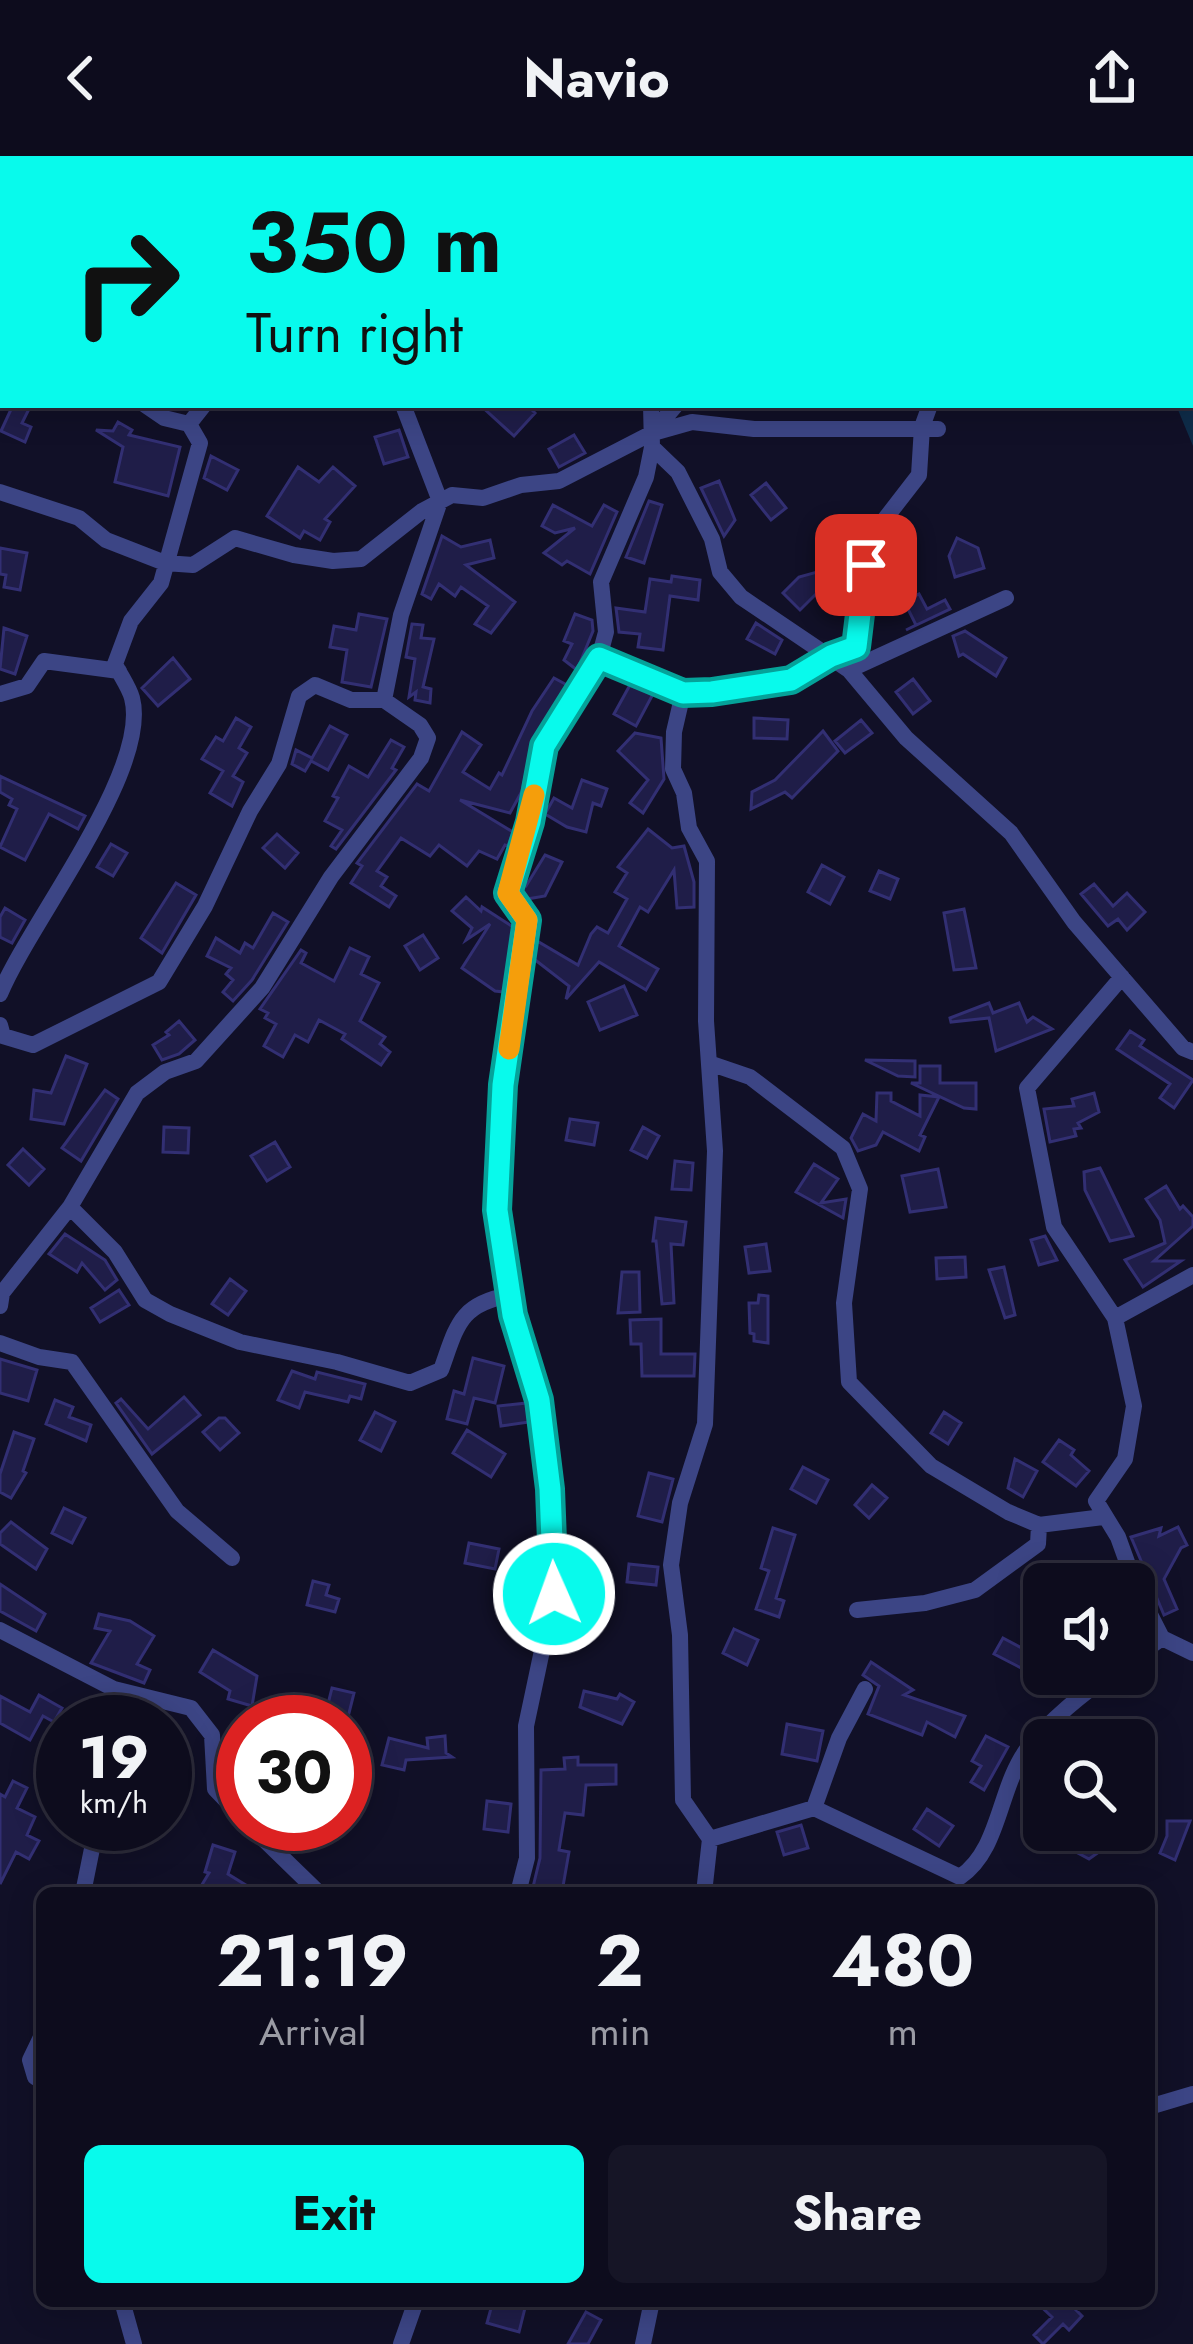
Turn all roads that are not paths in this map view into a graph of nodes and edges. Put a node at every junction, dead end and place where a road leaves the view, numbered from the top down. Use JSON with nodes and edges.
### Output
{"nodes":[{"id":1,"x":149,"y":408,"type":"edge"},
{"id":2,"x":202,"y":408,"type":"edge"},
{"id":3,"x":404,"y":408,"type":"edge"},
{"id":4,"x":651,"y":408,"type":"edge"},
{"id":5,"x":674,"y":408,"type":"edge"},
{"id":6,"x":930,"y":408,"type":"edge"},
{"id":7,"x":189,"y":424,"type":"junction"},
{"id":8,"x":930,"y":428,"type":"junction"},
{"id":9,"x":652,"y":440,"type":"junction"},
{"id":10,"x":0,"y":492,"type":"edge"},
{"id":11,"x":440,"y":501,"type":"junction"},
{"id":12,"x":165,"y":563,"type":"junction"},
{"id":13,"x":1006,"y":598,"type":"dead end"},
{"id":14,"x":831,"y":656,"type":"junction"},
{"id":15,"x":599,"y":658,"type":"junction"},
{"id":16,"x":849,"y":670,"type":"junction"},
{"id":17,"x":118,"y":671,"type":"junction"},
{"id":18,"x":683,"y":693,"type":"junction"},
{"id":19,"x":0,"y":694,"type":"edge"},
{"id":20,"x":384,"y":700,"type":"junction"},
{"id":21,"x":1121,"y":977,"type":"junction"},
{"id":22,"x":0,"y":994,"type":"edge"},
{"id":23,"x":1,"y":1033,"type":"edge"},
{"id":24,"x":1193,"y":1052,"type":"edge"},
{"id":25,"x":709,"y":1063,"type":"junction"},
{"id":26,"x":70,"y":1207,"type":"junction"},
{"id":27,"x":1193,"y":1275,"type":"edge"},
{"id":28,"x":510,"y":1295,"type":"junction"},
{"id":29,"x":0,"y":1306,"type":"edge"},
{"id":30,"x":1115,"y":1318,"type":"junction"},
{"id":31,"x":0,"y":1343,"type":"edge"},
{"id":32,"x":1103,"y":1517,"type":"junction"},
{"id":33,"x":1039,"y":1525,"type":"junction"},
{"id":34,"x":232,"y":1558,"type":"dead end"},
{"id":35,"x":857,"y":1610,"type":"dead end"},
{"id":36,"x":0,"y":1630,"type":"edge"},
{"id":37,"x":1162,"y":1638,"type":"junction"},
{"id":38,"x":1155,"y":1643,"type":"edge"},
{"id":39,"x":1193,"y":1653,"type":"edge"},
{"id":40,"x":114,"y":1689,"type":"junction"},
{"id":41,"x":866,"y":1689,"type":"dead end"},
{"id":42,"x":113,"y":1695,"type":"edge"},
{"id":43,"x":1080,"y":1695,"type":"edge"},
{"id":44,"x":216,"y":1790,"type":"edge"},
{"id":45,"x":814,"y":1808,"type":"junction"},
{"id":46,"x":710,"y":1839,"type":"junction"},
{"id":47,"x":92,"y":1851,"type":"edge"},
{"id":48,"x":276,"y":1851,"type":"edge"},
{"id":49,"x":84,"y":1887,"type":"edge"},
{"id":50,"x":313,"y":1887,"type":"edge"},
{"id":51,"x":520,"y":1887,"type":"edge"},
{"id":52,"x":705,"y":1887,"type":"edge"},
{"id":53,"x":36,"y":2048,"type":"edge"},
{"id":54,"x":36,"y":2078,"type":"edge"},
{"id":55,"x":1193,"y":2094,"type":"edge"},
{"id":56,"x":1155,"y":2105,"type":"edge"},
{"id":57,"x":124,"y":2307,"type":"edge"},
{"id":58,"x":414,"y":2307,"type":"edge"},
{"id":59,"x":651,"y":2307,"type":"edge"},
{"id":60,"x":134,"y":2344,"type":"edge"},
{"id":61,"x":401,"y":2344,"type":"edge"},
{"id":62,"x":643,"y":2344,"type":"edge"}],
"edges":[{"from":1,"to":7,"type":"street"},
{"from":2,"to":7,"type":"street"},
{"from":3,"to":11,"type":"street"},
{"from":4,"to":9,"type":"street"},
{"from":5,"to":9,"type":"street"},
{"from":6,"to":8,"type":"street"},
{"from":7,"to":12,"type":"street"},
{"from":8,"to":9,"type":"street"},
{"from":8,"to":14,"type":"street"},
{"from":9,"to":11,"type":"street"},
{"from":9,"to":14,"type":"street"},
{"from":9,"to":15,"type":"street"},
{"from":10,"to":12,"type":"street"},
{"from":11,"to":12,"type":"street"},
{"from":11,"to":20,"type":"street"},
{"from":12,"to":17,"type":"street"},
{"from":13,"to":16,"type":"street"},
{"from":14,"to":16,"type":"street"},
{"from":14,"to":18,"type":"street"},
{"from":15,"to":18,"type":"street"},
{"from":15,"to":28,"type":"street"},
{"from":16,"to":21,"type":"street"},
{"from":17,"to":19,"type":"street"},
{"from":17,"to":22,"type":"street"},
{"from":18,"to":25,"type":"street"},
{"from":20,"to":23,"type":"street"},
{"from":20,"to":26,"type":"street"},
{"from":21,"to":24,"type":"street"},
{"from":21,"to":30,"type":"street"},
{"from":25,"to":33,"type":"street"},
{"from":25,"to":46,"type":"street"},
{"from":26,"to":28,"type":"street"},
{"from":26,"to":29,"type":"street"},
{"from":27,"to":30,"type":"street"},
{"from":28,"to":51,"type":"street"},
{"from":30,"to":32,"type":"street"},
{"from":31,"to":34,"type":"street"},
{"from":32,"to":33,"type":"street"},
{"from":32,"to":37,"type":"street"},
{"from":33,"to":35,"type":"street"},
{"from":36,"to":40,"type":"street"},
{"from":37,"to":38,"type":"street"},
{"from":37,"to":39,"type":"street"},
{"from":40,"to":42,"type":"street"},
{"from":40,"to":44,"type":"street"},
{"from":41,"to":45,"type":"street"},
{"from":43,"to":45,"type":"street"},
{"from":45,"to":46,"type":"street"},
{"from":46,"to":52,"type":"street"},
{"from":47,"to":49,"type":"street"},
{"from":48,"to":50,"type":"street"},
{"from":53,"to":54,"type":"street"},
{"from":55,"to":56,"type":"street"},
{"from":57,"to":60,"type":"street"},
{"from":58,"to":61,"type":"street"},
{"from":59,"to":62,"type":"street"}]}
